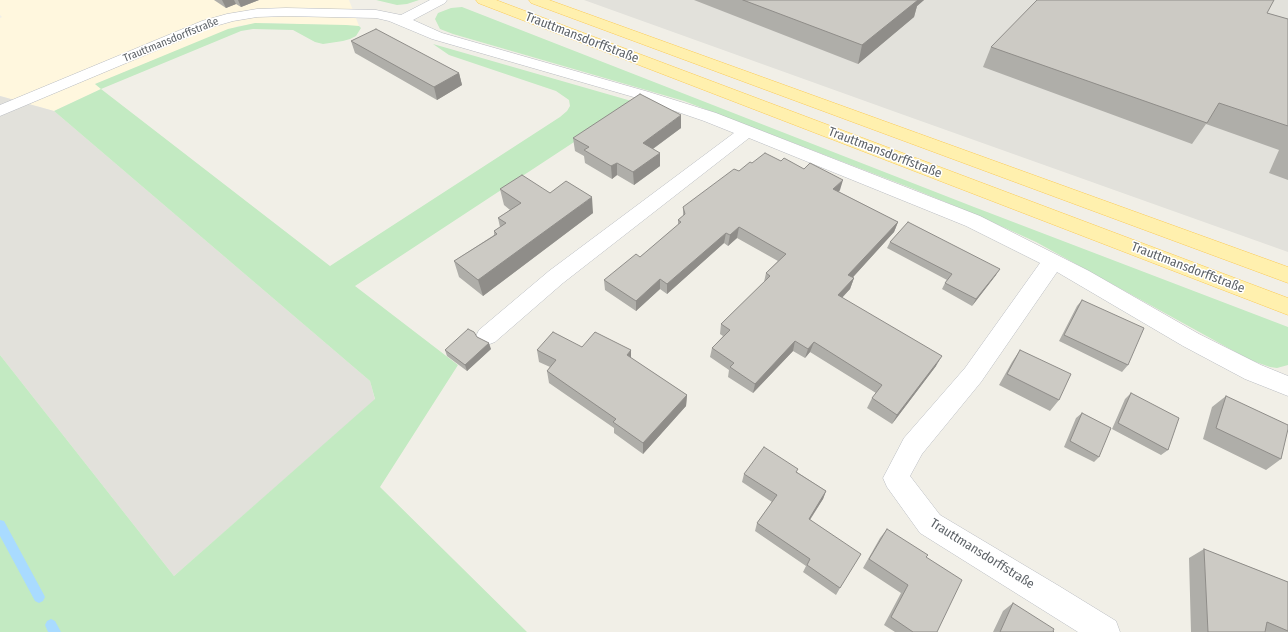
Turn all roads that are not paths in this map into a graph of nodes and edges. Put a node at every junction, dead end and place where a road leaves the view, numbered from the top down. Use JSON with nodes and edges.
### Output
{"nodes":[{"id":1,"x":364,"y":0,"type":"edge"},
{"id":2,"x":440,"y":0,"type":"edge"},
{"id":3,"x":483,"y":0,"type":"edge"},
{"id":4,"x":536,"y":0,"type":"edge"},
{"id":5,"x":376,"y":14,"type":"junction"},
{"id":6,"x":404,"y":20,"type":"junction"},
{"id":7,"x":0,"y":111,"type":"edge"},
{"id":8,"x":746,"y":132,"type":"junction"},
{"id":9,"x":1053,"y":261,"type":"junction"},
{"id":10,"x":1288,"y":275,"type":"edge"},
{"id":11,"x":1288,"y":307,"type":"edge"},
{"id":12,"x":488,"y":336,"type":"dead end"},
{"id":13,"x":1288,"y":386,"type":"edge"},
{"id":14,"x":1105,"y":632,"type":"edge"}],
"edges":[{"from":1,"to":5,"type":"street"},
{"from":2,"to":6,"type":"street"},
{"from":3,"to":11,"type":"main road","name":"Trauttmansdorffstraße"},
{"from":4,"to":10,"type":"main road","name":"Trauttmansdorffstraße"},
{"from":5,"to":6,"type":"street","name":"Trauttmansdorffstraße"},
{"from":5,"to":7,"type":"street","name":"Trauttmansdorffstraße"},
{"from":6,"to":8,"type":"street","name":"Trauttmansdorffstraße"},
{"from":8,"to":9,"type":"street","name":"Trauttmansdorffstraße"},
{"from":8,"to":12,"type":"street"},
{"from":9,"to":13,"type":"street","name":"Trauttmansdorffstraße"},
{"from":9,"to":14,"type":"street","name":"Trauttmansdorffstraße"}]}
